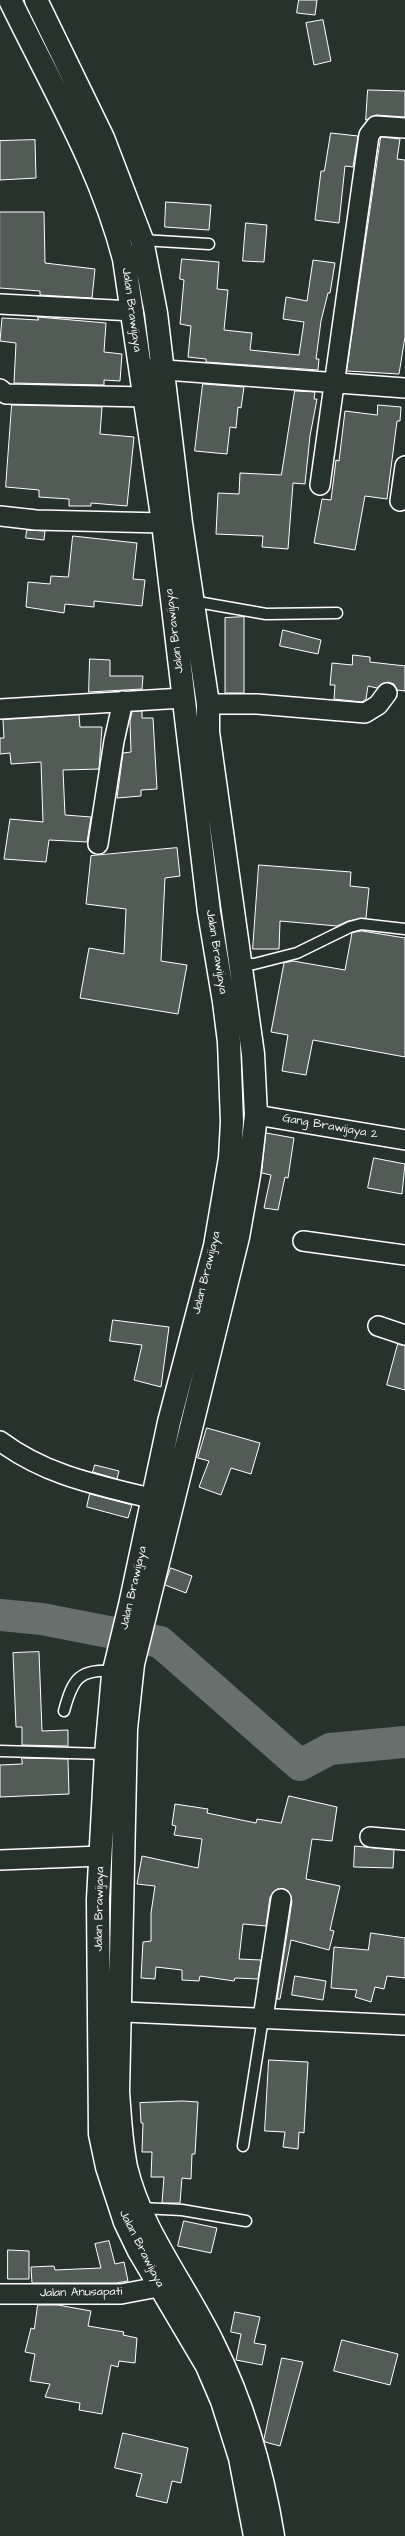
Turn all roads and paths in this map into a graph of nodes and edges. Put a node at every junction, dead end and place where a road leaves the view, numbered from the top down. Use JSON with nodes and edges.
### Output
{"nodes":[{"id":1,"x":10,"y":0,"type":"edge"},
{"id":2,"x":36,"y":0,"type":"edge"},
{"id":3,"x":405,"y":128,"type":"edge"},
{"id":4,"x":142,"y":240,"type":"junction"},
{"id":5,"x":209,"y":244,"type":"dead end"},
{"id":6,"x":0,"y":304,"type":"edge"},
{"id":7,"x":132,"y":311,"type":"junction"},
{"id":8,"x":139,"y":368,"type":"junction"},
{"id":9,"x":162,"y":368,"type":"junction"},
{"id":10,"x":334,"y":382,"type":"junction"},
{"id":11,"x":0,"y":388,"type":"edge"},
{"id":12,"x":405,"y":388,"type":"edge"},
{"id":13,"x":152,"y":403,"type":"junction"},
{"id":14,"x":405,"y":466,"type":"edge"},
{"id":15,"x":320,"y":485,"type":"dead end"},
{"id":16,"x":400,"y":501,"type":"dead end"},
{"id":17,"x":0,"y":516,"type":"edge"},
{"id":18,"x":163,"y":523,"type":"junction"},
{"id":19,"x":192,"y":601,"type":"junction"},
{"id":20,"x":337,"y":613,"type":"dead end"},
{"id":21,"x":387,"y":693,"type":"dead end"},
{"id":22,"x":183,"y":698,"type":"junction"},
{"id":23,"x":123,"y":701,"type":"junction"},
{"id":24,"x":208,"y":704,"type":"junction"},
{"id":25,"x":0,"y":709,"type":"edge"},
{"id":26,"x":199,"y":734,"type":"junction"},
{"id":27,"x":98,"y":844,"type":"dead end"},
{"id":28,"x":405,"y":929,"type":"edge"},
{"id":29,"x":240,"y":964,"type":"junction"},
{"id":30,"x":256,"y":1115,"type":"junction"},
{"id":31,"x":405,"y":1140,"type":"edge"},
{"id":32,"x":304,"y":1241,"type":"dead end"},
{"id":33,"x":405,"y":1255,"type":"edge"},
{"id":34,"x":378,"y":1326,"type":"dead end"},
{"id":35,"x":405,"y":1335,"type":"edge"},
{"id":36,"x":0,"y":1441,"type":"edge"},
{"id":37,"x":154,"y":1499,"type":"junction"},
{"id":38,"x":140,"y":1601,"type":"junction"},
{"id":39,"x":122,"y":1664,"type":"junction"},
{"id":40,"x":64,"y":1710,"type":"dead end"},
{"id":41,"x":0,"y":1751,"type":"edge"},
{"id":42,"x":106,"y":1754,"type":"junction"},
{"id":43,"x":370,"y":1837,"type":"dead end"},
{"id":44,"x":405,"y":1840,"type":"edge"},
{"id":45,"x":101,"y":1856,"type":"junction"},
{"id":46,"x":0,"y":1860,"type":"edge"},
{"id":47,"x":281,"y":1899,"type":"dead end"},
{"id":48,"x":109,"y":2011,"type":"junction"},
{"id":49,"x":263,"y":2018,"type":"junction"},
{"id":50,"x":405,"y":2025,"type":"edge"},
{"id":51,"x":243,"y":2146,"type":"dead end"},
{"id":52,"x":141,"y":2208,"type":"junction"},
{"id":53,"x":246,"y":2221,"type":"dead end"},
{"id":54,"x":170,"y":2285,"type":"junction"},
{"id":55,"x":0,"y":2294,"type":"edge"},
{"id":56,"x":255,"y":2536,"type":"edge"},
{"id":57,"x":273,"y":2536,"type":"edge"}],
"edges":[{"from":1,"to":7,"type":"highway","name":"Jalan Brawijaya"},
{"from":2,"to":4,"type":"highway","name":"Jalan Brawijaya"},
{"from":3,"to":10,"type":"street"},
{"from":4,"to":5,"type":"lane"},
{"from":4,"to":9,"type":"highway","name":"Jalan Brawijaya"},
{"from":6,"to":7,"type":"street"},
{"from":7,"to":8,"type":"highway","name":"Jalan Brawijaya"},
{"from":8,"to":9,"type":"street"},
{"from":8,"to":13,"type":"highway","name":"Jalan Brawijaya"},
{"from":9,"to":10,"type":"street"},
{"from":9,"to":13,"type":"highway","name":"Jalan Brawijaya"},
{"from":10,"to":12,"type":"street"},
{"from":10,"to":15,"type":"street"},
{"from":11,"to":13,"type":"street"},
{"from":13,"to":18,"type":"highway","name":"Jalan Brawijaya"},
{"from":13,"to":19,"type":"highway","name":"Jalan Brawijaya"},
{"from":14,"to":16,"type":"street"},
{"from":17,"to":18,"type":"street"},
{"from":18,"to":22,"type":"highway","name":"Jalan Brawijaya"},
{"from":19,"to":20,"type":"lane"},
{"from":19,"to":24,"type":"highway","name":"Jalan Brawijaya"},
{"from":21,"to":24,"type":"street"},
{"from":22,"to":23,"type":"street"},
{"from":22,"to":26,"type":"highway","name":"Jalan Brawijaya"},
{"from":23,"to":25,"type":"street"},
{"from":23,"to":27,"type":"street"},
{"from":24,"to":26,"type":"highway","name":"Jalan Brawijaya"},
{"from":26,"to":29,"type":"highway","name":"Jalan Brawijaya"},
{"from":26,"to":37,"type":"highway","name":"Jalan Brawijaya"},
{"from":28,"to":29,"type":"lane"},
{"from":29,"to":30,"type":"highway","name":"Jalan Brawijaya"},
{"from":30,"to":31,"type":"street","name":"Gang Brawijaya 2"},
{"from":30,"to":38,"type":"highway","name":"Jalan Brawijaya"},
{"from":32,"to":33,"type":"street"},
{"from":34,"to":35,"type":"street"},
{"from":36,"to":37,"type":"street"},
{"from":37,"to":38,"type":"highway","name":"Jalan Brawijaya"},
{"from":38,"to":39,"type":"highway","name":"Jalan Brawijaya"},
{"from":39,"to":40,"type":"lane"},
{"from":39,"to":42,"type":"highway","name":"Jalan Brawijaya"},
{"from":39,"to":48,"type":"highway","name":"Jalan Brawijaya"},
{"from":41,"to":42,"type":"lane"},
{"from":42,"to":45,"type":"highway","name":"Jalan Brawijaya"},
{"from":43,"to":44,"type":"street"},
{"from":45,"to":46,"type":"street"},
{"from":45,"to":48,"type":"highway","name":"Jalan Brawijaya"},
{"from":47,"to":49,"type":"street"},
{"from":48,"to":49,"type":"street"},
{"from":48,"to":52,"type":"highway","name":"Jalan Brawijaya"},
{"from":48,"to":54,"type":"highway","name":"Jalan Brawijaya"},
{"from":49,"to":50,"type":"street"},
{"from":49,"to":51,"type":"lane"},
{"from":52,"to":53,"type":"lane"},
{"from":52,"to":54,"type":"highway","name":"Jalan Brawijaya"},
{"from":54,"to":55,"type":"street","name":"Jalan Anusapati"},
{"from":54,"to":56,"type":"highway","name":"Jalan Brawijaya"},
{"from":54,"to":57,"type":"highway","name":"Jalan Brawijaya"}]}
